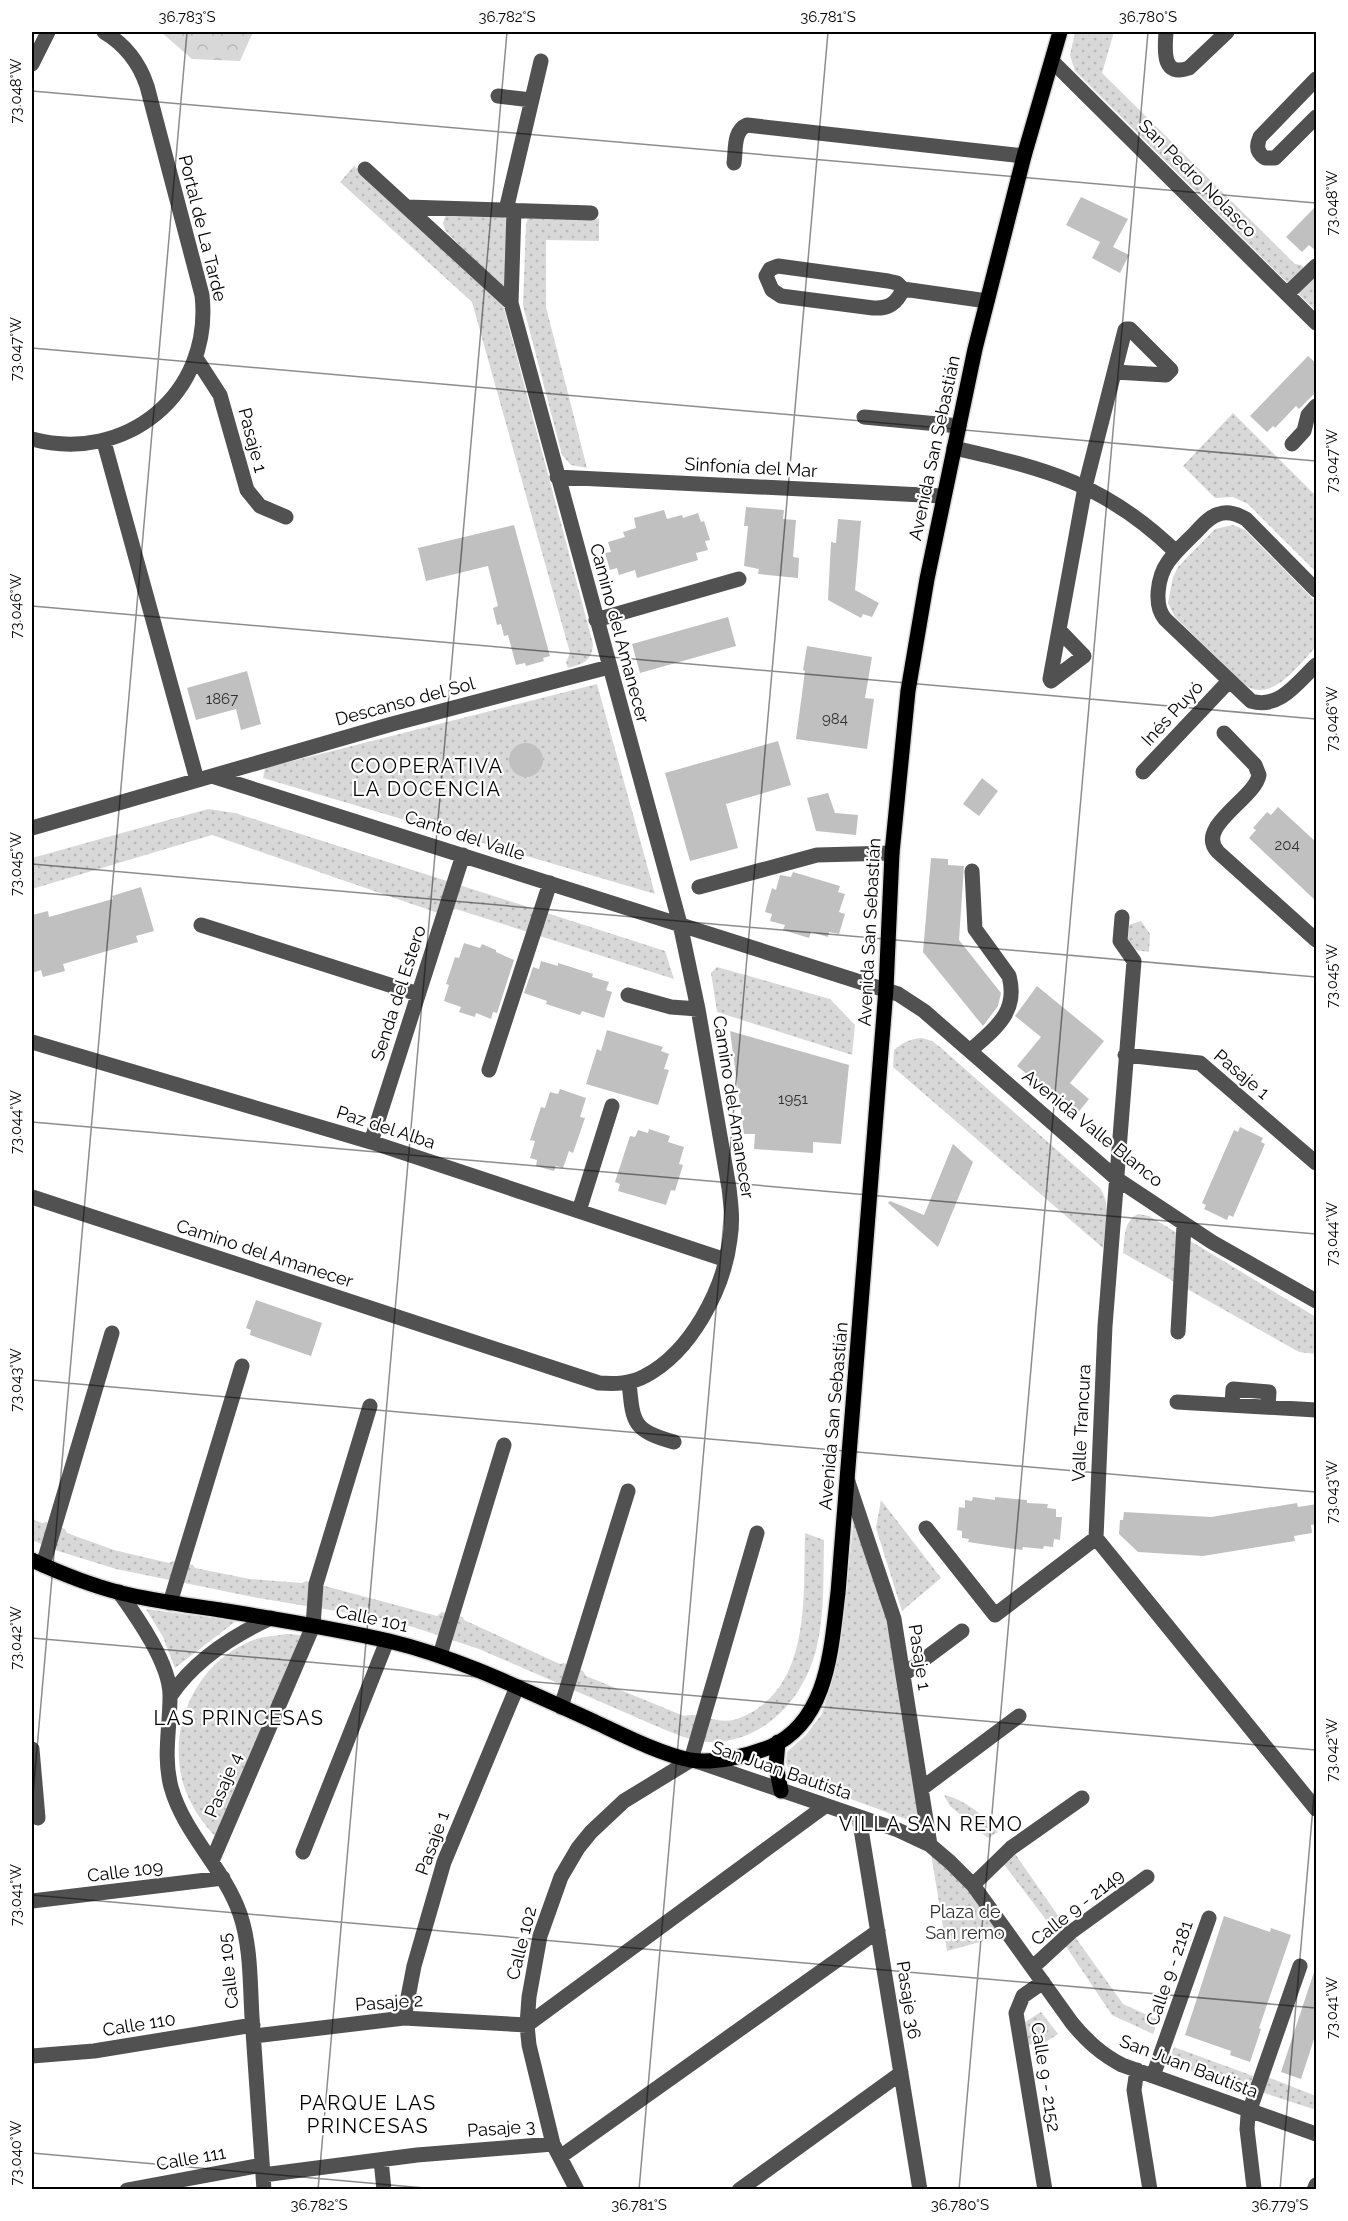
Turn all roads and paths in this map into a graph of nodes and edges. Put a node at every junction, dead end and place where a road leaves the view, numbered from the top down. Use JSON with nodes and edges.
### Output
{"nodes":[{"id":1,"x":48,"y":32,"type":"edge"},
{"id":2,"x":104,"y":32,"type":"edge"},
{"id":3,"x":1056,"y":32,"type":"edge"},
{"id":4,"x":1166,"y":32,"type":"edge"},
{"id":5,"x":1227,"y":32,"type":"edge"},
{"id":6,"x":541,"y":61,"type":"dead end"},
{"id":7,"x":1052,"y":61,"type":"junction"},
{"id":8,"x":32,"y":64,"type":"edge"},
{"id":9,"x":1317,"y":79,"type":"edge"},
{"id":10,"x":498,"y":96,"type":"dead end"},
{"id":11,"x":531,"y":100,"type":"junction"},
{"id":12,"x":1317,"y":117,"type":"edge"},
{"id":13,"x":1024,"y":156,"type":"junction"},
{"id":14,"x":734,"y":163,"type":"dead end"},
{"id":15,"x":365,"y":169,"type":"dead end"},
{"id":16,"x":407,"y":207,"type":"junction"},
{"id":17,"x":510,"y":210,"type":"junction"},
{"id":18,"x":591,"y":213,"type":"dead end"},
{"id":19,"x":1317,"y":266,"type":"edge"},
{"id":20,"x":903,"y":289,"type":"junction"},
{"id":21,"x":1287,"y":294,"type":"junction"},
{"id":22,"x":987,"y":301,"type":"junction"},
{"id":23,"x":511,"y":303,"type":"junction"},
{"id":24,"x":1317,"y":323,"type":"edge"},
{"id":25,"x":196,"y":358,"type":"junction"},
{"id":26,"x":1115,"y":372,"type":"dead end"},
{"id":27,"x":1317,"y":406,"type":"edge"},
{"id":28,"x":864,"y":417,"type":"dead end"},
{"id":29,"x":959,"y":426,"type":"junction"},
{"id":30,"x":1310,"y":430,"type":"edge"},
{"id":31,"x":32,"y":439,"type":"edge"},
{"id":32,"x":104,"y":442,"type":"junction"},
{"id":33,"x":1292,"y":444,"type":"dead end"},
{"id":34,"x":954,"y":448,"type":"junction"},
{"id":35,"x":557,"y":477,"type":"junction"},
{"id":36,"x":1085,"y":486,"type":"junction"},
{"id":37,"x":943,"y":496,"type":"junction"},
{"id":38,"x":286,"y":517,"type":"dead end"},
{"id":39,"x":1176,"y":552,"type":"junction"},
{"id":40,"x":738,"y":579,"type":"dead end"},
{"id":41,"x":1317,"y":590,"type":"edge"},
{"id":42,"x":596,"y":620,"type":"junction"},
{"id":43,"x":1059,"y":630,"type":"dead end"},
{"id":44,"x":1317,"y":665,"type":"edge"},
{"id":45,"x":609,"y":667,"type":"junction"},
{"id":46,"x":1229,"y":681,"type":"junction"},
{"id":47,"x":1224,"y":733,"type":"dead end"},
{"id":48,"x":1143,"y":772,"type":"dead end"},
{"id":49,"x":204,"y":778,"type":"junction"},
{"id":50,"x":32,"y":828,"type":"edge"},
{"id":51,"x":892,"y":853,"type":"junction"},
{"id":52,"x":463,"y":855,"type":"junction"},
{"id":53,"x":972,"y":871,"type":"dead end"},
{"id":54,"x":550,"y":883,"type":"junction"},
{"id":55,"x":699,"y":887,"type":"dead end"},
{"id":56,"x":1122,"y":917,"type":"dead end"},
{"id":57,"x":680,"y":924,"type":"junction"},
{"id":58,"x":201,"y":925,"type":"dead end"},
{"id":59,"x":1317,"y":940,"type":"edge"},
{"id":60,"x":886,"y":989,"type":"junction"},
{"id":61,"x":418,"y":994,"type":"junction"},
{"id":62,"x":628,"y":995,"type":"dead end"},
{"id":63,"x":698,"y":1009,"type":"junction"},
{"id":64,"x":32,"y":1042,"type":"edge"},
{"id":65,"x":970,"y":1051,"type":"junction"},
{"id":66,"x":1125,"y":1055,"type":"junction"},
{"id":67,"x":489,"y":1070,"type":"dead end"},
{"id":68,"x":612,"y":1106,"type":"dead end"},
{"id":69,"x":371,"y":1142,"type":"junction"},
{"id":70,"x":1317,"y":1163,"type":"edge"},
{"id":71,"x":1117,"y":1179,"type":"junction"},
{"id":72,"x":32,"y":1197,"type":"edge"},
{"id":73,"x":579,"y":1211,"type":"junction"},
{"id":74,"x":1184,"y":1225,"type":"junction"},
{"id":75,"x":726,"y":1260,"type":"junction"},
{"id":76,"x":1317,"y":1301,"type":"edge"},
{"id":77,"x":1178,"y":1332,"type":"dead end"},
{"id":78,"x":112,"y":1333,"type":"dead end"},
{"id":79,"x":242,"y":1366,"type":"dead end"},
{"id":80,"x":629,"y":1382,"type":"junction"},
{"id":81,"x":1177,"y":1402,"type":"dead end"},
{"id":82,"x":370,"y":1407,"type":"dead end"},
{"id":83,"x":1317,"y":1410,"type":"edge"},
{"id":84,"x":674,"y":1442,"type":"dead end"},
{"id":85,"x":504,"y":1445,"type":"dead end"},
{"id":86,"x":848,"y":1482,"type":"junction"},
{"id":87,"x":628,"y":1491,"type":"dead end"},
{"id":88,"x":926,"y":1528,"type":"dead end"},
{"id":89,"x":757,"y":1533,"type":"dead end"},
{"id":90,"x":1096,"y":1538,"type":"junction"},
{"id":91,"x":37,"y":1563,"type":"edge"},
{"id":92,"x":119,"y":1592,"type":"junction"},
{"id":93,"x":170,"y":1602,"type":"junction"},
{"id":94,"x":271,"y":1618,"type":"junction"},
{"id":95,"x":313,"y":1626,"type":"junction"},
{"id":96,"x":962,"y":1631,"type":"dead end"},
{"id":97,"x":387,"y":1641,"type":"junction"},
{"id":98,"x":440,"y":1655,"type":"junction"},
{"id":99,"x":903,"y":1675,"type":"junction"},
{"id":100,"x":517,"y":1687,"type":"junction"},
{"id":101,"x":171,"y":1695,"type":"junction"},
{"id":102,"x":561,"y":1707,"type":"junction"},
{"id":103,"x":1019,"y":1716,"type":"dead end"},
{"id":104,"x":778,"y":1742,"type":"junction"},
{"id":105,"x":32,"y":1749,"type":"edge"},
{"id":106,"x":691,"y":1760,"type":"junction"},
{"id":107,"x":921,"y":1789,"type":"junction"},
{"id":108,"x":781,"y":1791,"type":"junction"},
{"id":109,"x":1082,"y":1798,"type":"dead end"},
{"id":110,"x":1315,"y":1804,"type":"edge"},
{"id":111,"x":825,"y":1806,"type":"junction"},
{"id":112,"x":859,"y":1817,"type":"junction"},
{"id":113,"x":38,"y":1818,"type":"dead end"},
{"id":114,"x":930,"y":1845,"type":"junction"},
{"id":115,"x":303,"y":1852,"type":"dead end"},
{"id":116,"x":212,"y":1861,"type":"junction"},
{"id":117,"x":1147,"y":1877,"type":"dead end"},
{"id":118,"x":223,"y":1878,"type":"junction"},
{"id":119,"x":973,"y":1885,"type":"junction"},
{"id":120,"x":32,"y":1901,"type":"edge"},
{"id":121,"x":1209,"y":1918,"type":"dead end"},
{"id":122,"x":878,"y":1931,"type":"junction"},
{"id":123,"x":1300,"y":1966,"type":"dead end"},
{"id":124,"x":1033,"y":1967,"type":"junction"},
{"id":125,"x":1043,"y":1982,"type":"junction"},
{"id":126,"x":404,"y":2018,"type":"junction"},
{"id":127,"x":527,"y":2025,"type":"junction"},
{"id":128,"x":253,"y":2030,"type":"junction"},
{"id":129,"x":32,"y":2056,"type":"edge"},
{"id":130,"x":1137,"y":2070,"type":"junction"},
{"id":131,"x":901,"y":2073,"type":"junction"},
{"id":132,"x":1153,"y":2076,"type":"junction"},
{"id":133,"x":1250,"y":2110,"type":"junction"},
{"id":134,"x":1317,"y":2134,"type":"edge"},
{"id":135,"x":557,"y":2151,"type":"junction"},
{"id":136,"x":381,"y":2160,"type":"junction"},
{"id":137,"x":263,"y":2177,"type":"edge"},
{"id":138,"x":1317,"y":2185,"type":"edge"},
{"id":139,"x":1254,"y":2188,"type":"edge"},
{"id":140,"x":127,"y":2190,"type":"edge"},
{"id":141,"x":384,"y":2190,"type":"edge"},
{"id":142,"x":577,"y":2190,"type":"edge"},
{"id":143,"x":739,"y":2190,"type":"edge"},
{"id":144,"x":920,"y":2190,"type":"edge"},
{"id":145,"x":1045,"y":2190,"type":"edge"},
{"id":146,"x":1150,"y":2190,"type":"edge"},
{"id":147,"x":1314,"y":2190,"type":"edge"}],
"edges":[{"from":1,"to":8,"type":"street"},
{"from":2,"to":25,"type":"street","name":"Portal de La Tarde"},
{"from":3,"to":7,"type":"main road","name":"Avenida San Sebastián"},
{"from":4,"to":5,"type":"street"},
{"from":6,"to":11,"type":"street","name":"Camino del Amanecer"},
{"from":7,"to":13,"type":"main road","name":"Avenida San Sebastián"},
{"from":7,"to":21,"type":"street","name":"San Pedro Nolasco"},
{"from":9,"to":12,"type":"street"},
{"from":10,"to":11,"type":"street"},
{"from":11,"to":17,"type":"street","name":"Camino del Amanecer"},
{"from":13,"to":14,"type":"street"},
{"from":13,"to":22,"type":"main road","name":"Avenida San Sebastián"},
{"from":15,"to":16,"type":"street"},
{"from":16,"to":17,"type":"street"},
{"from":16,"to":23,"type":"street"},
{"from":17,"to":18,"type":"street"},
{"from":17,"to":23,"type":"street","name":"Camino del Amanecer"},
{"from":19,"to":21,"type":"street"},
{"from":20,"to":20,"type":"street"},
{"from":20,"to":22,"type":"street"},
{"from":21,"to":24,"type":"street","name":"San Pedro Nolasco"},
{"from":22,"to":29,"type":"main road","name":"Avenida San Sebastián"},
{"from":23,"to":35,"type":"street","name":"Camino del Amanecer"},
{"from":25,"to":32,"type":"street","name":"Portal de La Tarde"},
{"from":25,"to":38,"type":"street","name":"Pasaje 1"},
{"from":26,"to":36,"type":"street"},
{"from":27,"to":30,"type":"street"},
{"from":28,"to":29,"type":"street"},
{"from":29,"to":34,"type":"main road","name":"Avenida San Sebastián"},
{"from":30,"to":33,"type":"street"},
{"from":31,"to":32,"type":"street","name":"Portal de La Tarde"},
{"from":32,"to":49,"type":"street"},
{"from":34,"to":36,"type":"street"},
{"from":34,"to":37,"type":"main road","name":"Avenida San Sebastián"},
{"from":35,"to":37,"type":"street","name":"Sinfonía del Mar"},
{"from":35,"to":42,"type":"street","name":"Camino del Amanecer"},
{"from":36,"to":39,"type":"street"},
{"from":36,"to":43,"type":"street"},
{"from":37,"to":51,"type":"main road","name":"Avenida San Sebastián"},
{"from":39,"to":41,"type":"street"},
{"from":39,"to":46,"type":"street"},
{"from":40,"to":42,"type":"street"},
{"from":42,"to":45,"type":"street","name":"Camino del Amanecer"},
{"from":44,"to":46,"type":"street"},
{"from":45,"to":49,"type":"street","name":"Descanso del Sol"},
{"from":45,"to":57,"type":"street","name":"Camino del Amanecer"},
{"from":46,"to":48,"type":"street","name":"Inés Puyó"},
{"from":47,"to":59,"type":"street"},
{"from":49,"to":50,"type":"street"},
{"from":49,"to":52,"type":"street","name":"Canto del Valle"},
{"from":51,"to":55,"type":"street"},
{"from":51,"to":60,"type":"main road","name":"Avenida San Sebastián"},
{"from":52,"to":54,"type":"street","name":"Canto del Valle"},
{"from":52,"to":61,"type":"street","name":"Senda del Estero"},
{"from":53,"to":65,"type":"street"},
{"from":54,"to":57,"type":"street","name":"Canto del Valle"},
{"from":54,"to":67,"type":"street"},
{"from":56,"to":66,"type":"street","name":"Valle Trancura"},
{"from":57,"to":60,"type":"street","name":"Canto del Valle"},
{"from":57,"to":63,"type":"street","name":"Camino del Amanecer"},
{"from":58,"to":61,"type":"street"},
{"from":60,"to":65,"type":"street","name":"Avenida Valle Blanco"},
{"from":60,"to":86,"type":"main road","name":"Avenida San Sebastián"},
{"from":61,"to":69,"type":"street","name":"Senda del Estero"},
{"from":62,"to":63,"type":"street"},
{"from":63,"to":75,"type":"street","name":"Camino del Amanecer"},
{"from":64,"to":69,"type":"street","name":"Paz del Alba"},
{"from":65,"to":71,"type":"street","name":"Avenida Valle Blanco"},
{"from":66,"to":70,"type":"street","name":"Pasaje 1"},
{"from":66,"to":71,"type":"street","name":"Valle Trancura"},
{"from":68,"to":73,"type":"street"},
{"from":69,"to":73,"type":"street","name":"Paz del Alba"},
{"from":71,"to":74,"type":"street","name":"Avenida Valle Blanco"},
{"from":71,"to":90,"type":"street","name":"Valle Trancura"},
{"from":72,"to":80,"type":"street","name":"Camino del Amanecer"},
{"from":73,"to":75,"type":"street","name":"Paz del Alba"},
{"from":74,"to":76,"type":"street","name":"Avenida Valle Blanco"},
{"from":74,"to":77,"type":"street"},
{"from":75,"to":80,"type":"street","name":"Camino del Amanecer"},
{"from":78,"to":91,"type":"street"},
{"from":79,"to":93,"type":"street"},
{"from":80,"to":84,"type":"street"},
{"from":81,"to":83,"type":"street"},
{"from":82,"to":95,"type":"street","name":"Pasaje 4"},
{"from":85,"to":98,"type":"street"},
{"from":86,"to":99,"type":"street","name":"Pasaje 1"},
{"from":86,"to":104,"type":"main road","name":"Avenida San Sebastián"},
{"from":87,"to":102,"type":"street"},
{"from":88,"to":90,"type":"street"},
{"from":89,"to":106,"type":"street"},
{"from":90,"to":110,"type":"street"},
{"from":91,"to":92,"type":"main road","name":"Calle 101"},
{"from":92,"to":93,"type":"main road","name":"Calle 101"},
{"from":92,"to":101,"type":"street","name":"Calle 105"},
{"from":93,"to":94,"type":"main road","name":"Calle 101"},
{"from":94,"to":95,"type":"main road","name":"Calle 101"},
{"from":94,"to":101,"type":"street"},
{"from":95,"to":97,"type":"main road","name":"Calle 101"},
{"from":95,"to":116,"type":"street","name":"Pasaje 4"},
{"from":96,"to":99,"type":"street"},
{"from":97,"to":98,"type":"main road","name":"Calle 101"},
{"from":97,"to":115,"type":"street"},
{"from":98,"to":100,"type":"main road","name":"Calle 101"},
{"from":99,"to":107,"type":"street","name":"Pasaje 1"},
{"from":100,"to":102,"type":"main road","name":"Calle 101"},
{"from":100,"to":126,"type":"street","name":"Pasaje 1"},
{"from":101,"to":116,"type":"street","name":"Calle 105"},
{"from":102,"to":106,"type":"main road","name":"Calle 101"},
{"from":103,"to":107,"type":"street"},
{"from":104,"to":106,"type":"main road","name":"Avenida San Sebastián"},
{"from":104,"to":108,"type":"main road"},
{"from":105,"to":113,"type":"street"},
{"from":106,"to":108,"type":"street","name":"San Juan Bautista"},
{"from":106,"to":127,"type":"street","name":"Calle 102"},
{"from":107,"to":114,"type":"street","name":"Pasaje 1"},
{"from":108,"to":111,"type":"street","name":"San Juan Bautista"},
{"from":109,"to":119,"type":"street"},
{"from":111,"to":112,"type":"street","name":"San Juan Bautista"},
{"from":111,"to":127,"type":"street"},
{"from":112,"to":114,"type":"street","name":"San Juan Bautista"},
{"from":112,"to":122,"type":"street","name":"Pasaje 36"},
{"from":114,"to":119,"type":"street","name":"San Juan Bautista"},
{"from":116,"to":118,"type":"street","name":"Calle 105"},
{"from":117,"to":124,"type":"street","name":"Calle 9 - 2149"},
{"from":118,"to":120,"type":"street","name":"Calle 109"},
{"from":118,"to":128,"type":"street","name":"Calle 105"},
{"from":119,"to":124,"type":"street","name":"San Juan Bautista"},
{"from":121,"to":132,"type":"street","name":"Calle 9 - 2181"},
{"from":122,"to":131,"type":"street","name":"Pasaje 36"},
{"from":122,"to":135,"type":"street"},
{"from":123,"to":133,"type":"street"},
{"from":124,"to":125,"type":"street","name":"San Juan Bautista"},
{"from":125,"to":130,"type":"street","name":"San Juan Bautista"},
{"from":125,"to":145,"type":"street","name":"Calle 9 - 2152"},
{"from":126,"to":127,"type":"street","name":"Pasaje 2"},
{"from":126,"to":128,"type":"street","name":"Pasaje 2"},
{"from":127,"to":135,"type":"street","name":"Calle 102"},
{"from":128,"to":129,"type":"street","name":"Calle 110"},
{"from":128,"to":137,"type":"street","name":"Calle 105"},
{"from":130,"to":132,"type":"street","name":"San Juan Bautista"},
{"from":130,"to":146,"type":"street"},
{"from":131,"to":143,"type":"street"},
{"from":131,"to":144,"type":"street","name":"Pasaje 36"},
{"from":132,"to":133,"type":"street","name":"San Juan Bautista"},
{"from":133,"to":134,"type":"street","name":"San Juan Bautista"},
{"from":133,"to":139,"type":"street"},
{"from":135,"to":136,"type":"street","name":"Pasaje 3"},
{"from":135,"to":142,"type":"street","name":"Calle 102"},
{"from":136,"to":137,"type":"street","name":"Pasaje 3"},
{"from":136,"to":141,"type":"street"},
{"from":137,"to":140,"type":"street","name":"Calle 111"},
{"from":138,"to":147,"type":"street"}]}
